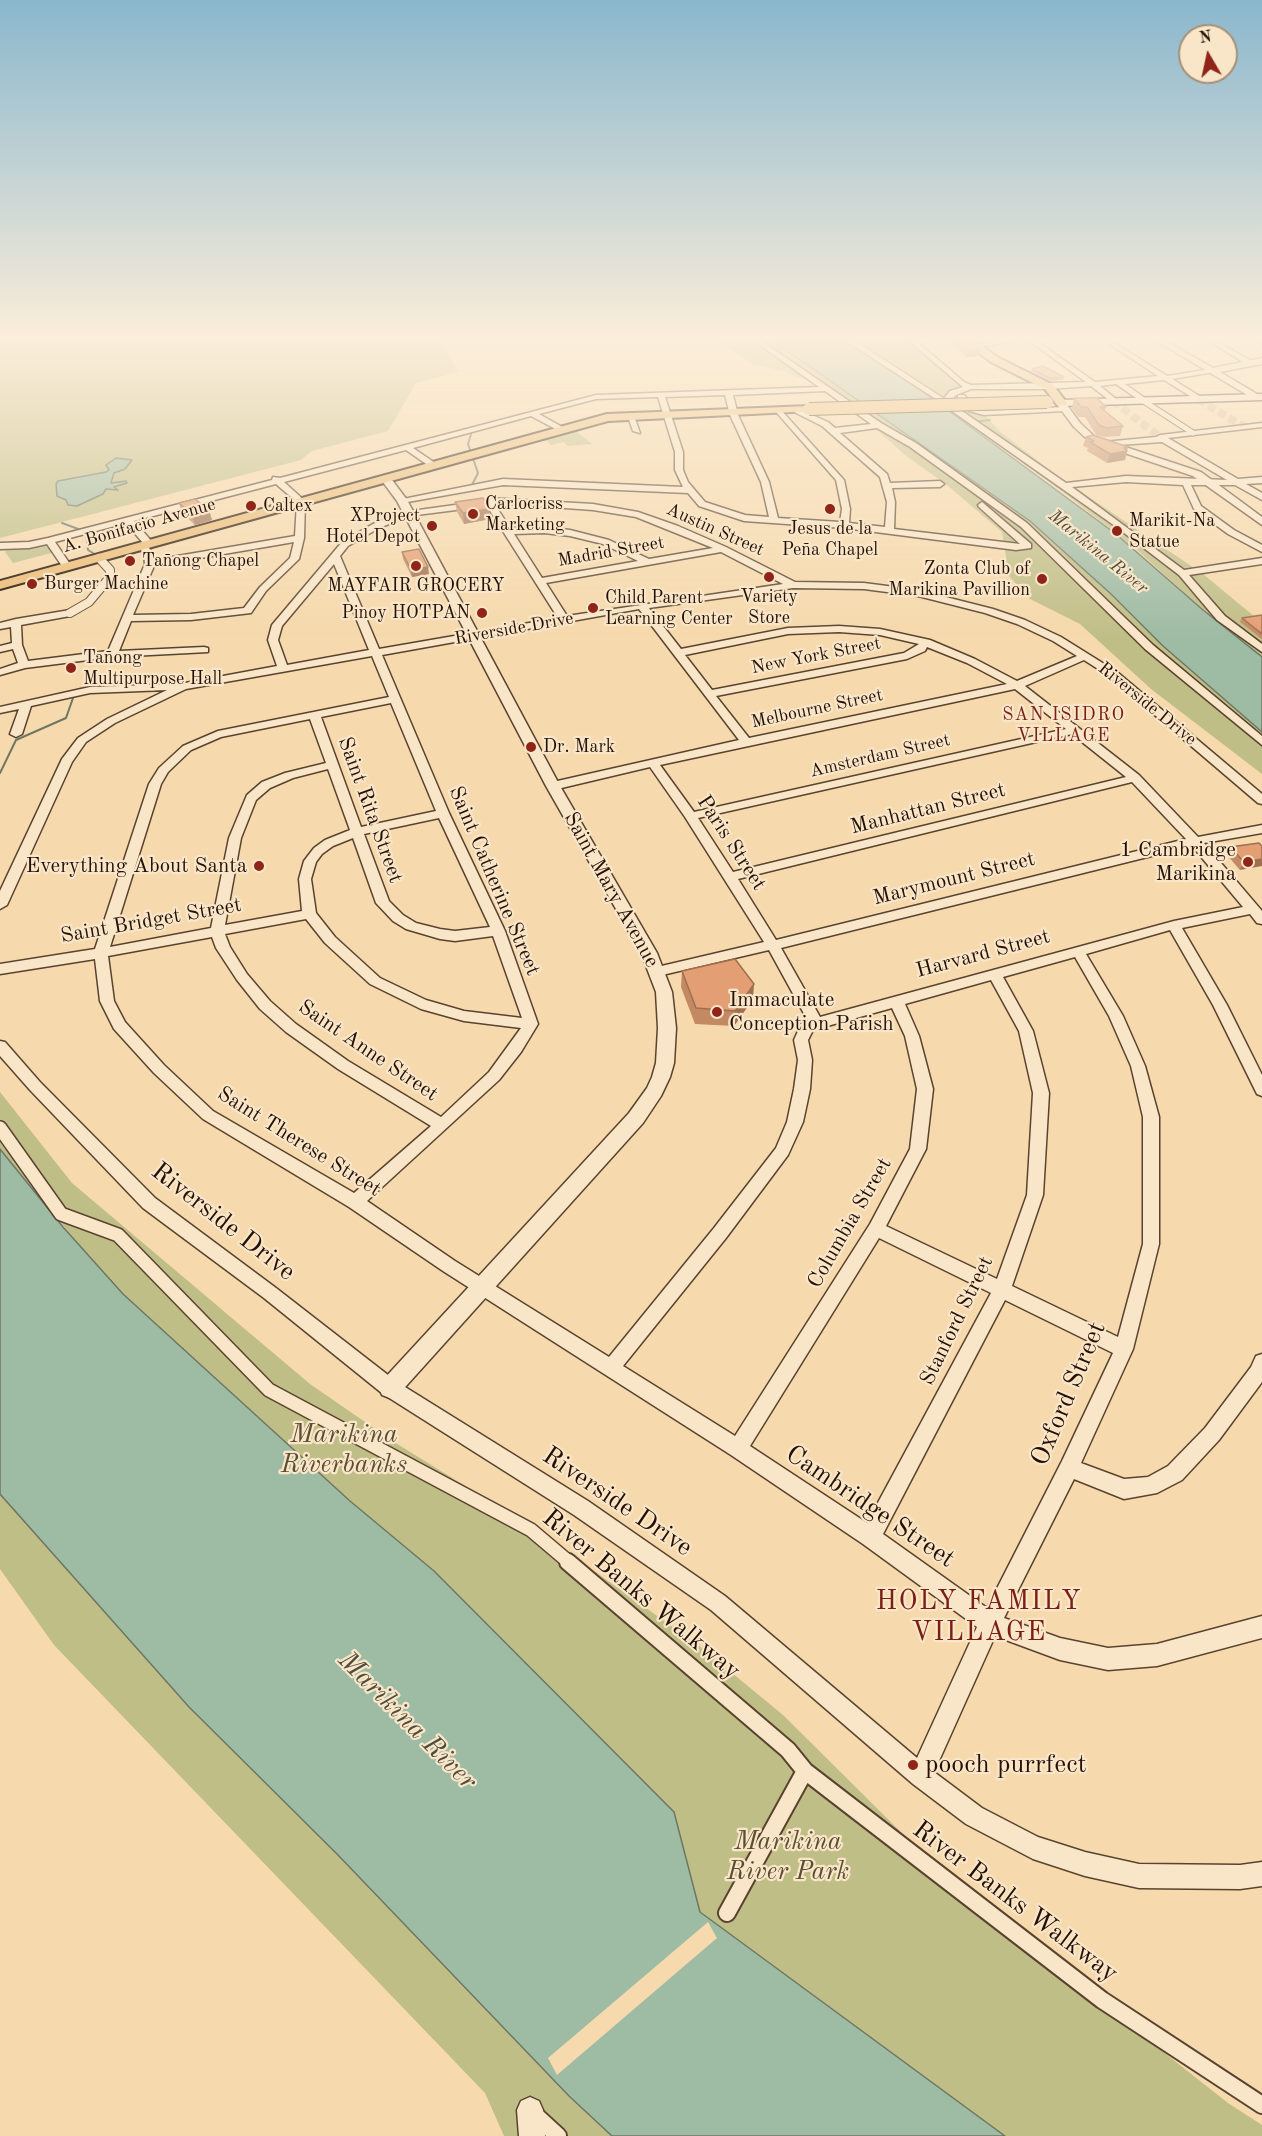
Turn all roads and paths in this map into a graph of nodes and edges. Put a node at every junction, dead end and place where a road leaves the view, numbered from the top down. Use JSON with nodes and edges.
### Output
{"nodes":[{"id":1,"x":430,"y":440,"type":"edge"},
{"id":2,"x":525,"y":440,"type":"edge"},
{"id":3,"x":674,"y":440,"type":"edge"},
{"id":4,"x":744,"y":440,"type":"edge"},
{"id":5,"x":805,"y":440,"type":"edge"},
{"id":6,"x":844,"y":440,"type":"edge"},
{"id":7,"x":906,"y":440,"type":"edge"},
{"id":8,"x":997,"y":440,"type":"edge"},
{"id":9,"x":1094,"y":440,"type":"edge"},
{"id":10,"x":1145,"y":440,"type":"edge"},
{"id":11,"x":1164,"y":440,"type":"tunnel mouth"},
{"id":12,"x":1104,"y":444,"type":"junction"},
{"id":13,"x":406,"y":446,"type":"junction"},
{"id":14,"x":432,"y":465,"type":"junction"},
{"id":15,"x":385,"y":478,"type":"junction"},
{"id":16,"x":276,"y":479,"type":"junction"},
{"id":17,"x":1262,"y":480,"type":"edge"},
{"id":18,"x":1238,"y":482,"type":"junction"},
{"id":19,"x":1186,"y":483,"type":"junction"},
{"id":20,"x":940,"y":484,"type":"dead end"},
{"id":21,"x":1212,"y":484,"type":"junction"},
{"id":22,"x":888,"y":486,"type":"junction"},
{"id":23,"x":1062,"y":486,"type":"junction"},
{"id":24,"x":688,"y":490,"type":"junction"},
{"id":25,"x":963,"y":490,"type":"dead end"},
{"id":26,"x":1262,"y":497,"type":"edge"},
{"id":27,"x":402,"y":500,"type":"junction"},
{"id":28,"x":301,"y":501,"type":"junction"},
{"id":29,"x":488,"y":501,"type":"junction"},
{"id":30,"x":407,"y":514,"type":"junction"},
{"id":31,"x":127,"y":519,"type":"junction"},
{"id":32,"x":774,"y":521,"type":"junction"},
{"id":33,"x":1262,"y":522,"type":"edge"},
{"id":34,"x":844,"y":525,"type":"junction"},
{"id":35,"x":888,"y":530,"type":"junction"},
{"id":36,"x":508,"y":531,"type":"junction"},
{"id":37,"x":299,"y":538,"type":"junction"},
{"id":38,"x":49,"y":541,"type":"junction"},
{"id":39,"x":146,"y":545,"type":"junction"},
{"id":40,"x":0,"y":546,"type":"edge"},
{"id":41,"x":723,"y":549,"type":"junction"},
{"id":42,"x":1262,"y":549,"type":"edge"},
{"id":43,"x":335,"y":556,"type":"junction"},
{"id":44,"x":99,"y":558,"type":"junction"},
{"id":45,"x":1262,"y":561,"type":"edge"},
{"id":46,"x":648,"y":562,"type":"junction"},
{"id":47,"x":150,"y":564,"type":"junction"},
{"id":48,"x":67,"y":567,"type":"junction"},
{"id":49,"x":1182,"y":573,"type":"junction"},
{"id":50,"x":539,"y":581,"type":"junction"},
{"id":51,"x":0,"y":585,"type":"edge"},
{"id":52,"x":793,"y":585,"type":"junction"},
{"id":53,"x":642,"y":606,"type":"junction"},
{"id":54,"x":70,"y":613,"type":"joint"},
{"id":55,"x":129,"y":618,"type":"junction"},
{"id":56,"x":565,"y":620,"type":"junction"},
{"id":57,"x":16,"y":622,"type":"junction"},
{"id":58,"x":0,"y":626,"type":"edge"},
{"id":59,"x":475,"y":636,"type":"junction"},
{"id":60,"x":926,"y":642,"type":"junction"},
{"id":61,"x":17,"y":645,"type":"junction"},
{"id":62,"x":0,"y":649,"type":"edge"},
{"id":63,"x":1262,"y":649,"type":"edge"},
{"id":64,"x":204,"y":650,"type":"dead end"},
{"id":65,"x":376,"y":653,"type":"junction"},
{"id":66,"x":678,"y":653,"type":"junction"},
{"id":67,"x":112,"y":654,"type":"junction"},
{"id":68,"x":1085,"y":656,"type":"junction"},
{"id":69,"x":24,"y":665,"type":"junction"},
{"id":70,"x":284,"y":670,"type":"junction"},
{"id":71,"x":0,"y":672,"type":"edge"},
{"id":72,"x":1017,"y":685,"type":"junction"},
{"id":73,"x":183,"y":686,"type":"junction"},
{"id":74,"x":708,"y":694,"type":"junction"},
{"id":75,"x":396,"y":699,"type":"junction"},
{"id":76,"x":27,"y":703,"type":"junction"},
{"id":77,"x":0,"y":710,"type":"edge"},
{"id":78,"x":314,"y":714,"type":"junction"},
{"id":79,"x":1076,"y":730,"type":"junction"},
{"id":80,"x":16,"y":734,"type":"dead end"},
{"id":81,"x":747,"y":742,"type":"junction"},
{"id":82,"x":1262,"y":742,"type":"edge"},
{"id":83,"x":653,"y":763,"type":"junction"},
{"id":84,"x":332,"y":765,"type":"junction"},
{"id":85,"x":1135,"y":778,"type":"junction"},
{"id":86,"x":553,"y":786,"type":"junction"},
{"id":87,"x":1262,"y":800,"type":"edge"},
{"id":88,"x":443,"y":813,"type":"junction"},
{"id":89,"x":691,"y":816,"type":"junction"},
{"id":90,"x":1262,"y":829,"type":"edge"},
{"id":91,"x":356,"y":832,"type":"junction"},
{"id":92,"x":1195,"y":841,"type":"junction"},
{"id":93,"x":730,"y":878,"type":"junction"},
{"id":94,"x":0,"y":905,"type":"edge"},
{"id":95,"x":309,"y":914,"type":"junction"},
{"id":96,"x":1258,"y":914,"type":"edge"},
{"id":97,"x":1174,"y":925,"type":"junction"},
{"id":98,"x":498,"y":931,"type":"junction"},
{"id":99,"x":217,"y":932,"type":"junction"},
{"id":100,"x":773,"y":945,"type":"junction"},
{"id":101,"x":1078,"y":951,"type":"junction"},
{"id":102,"x":101,"y":953,"type":"junction"},
{"id":103,"x":0,"y":969,"type":"edge"},
{"id":104,"x":657,"y":971,"type":"junction"},
{"id":105,"x":996,"y":975,"type":"junction"},
{"id":106,"x":896,"y":1000,"type":"junction"},
{"id":107,"x":816,"y":1022,"type":"junction"},
{"id":108,"x":531,"y":1024,"type":"junction"},
{"id":109,"x":0,"y":1046,"type":"edge"},
{"id":110,"x":1262,"y":1090,"type":"edge"},
{"id":111,"x":442,"y":1125,"type":"junction"},
{"id":112,"x":0,"y":1128,"type":"edge"},
{"id":113,"x":355,"y":1202,"type":"junction"},
{"id":114,"x":876,"y":1229,"type":"junction"},
{"id":115,"x":481,"y":1287,"type":"junction"},
{"id":116,"x":1002,"y":1289,"type":"junction"},
{"id":117,"x":1124,"y":1349,"type":"junction"},
{"id":118,"x":611,"y":1368,"type":"junction"},
{"id":119,"x":1261,"y":1369,"type":"edge"},
{"id":120,"x":390,"y":1388,"type":"junction"},
{"id":121,"x":738,"y":1449,"type":"junction"},
{"id":122,"x":1069,"y":1468,"type":"junction"},
{"id":123,"x":870,"y":1537,"type":"junction"},
{"id":124,"x":990,"y":1623,"type":"junction"},
{"id":125,"x":1262,"y":1627,"type":"edge"},
{"id":126,"x":805,"y":1772,"type":"junction"},
{"id":127,"x":921,"y":1776,"type":"junction"},
{"id":128,"x":1262,"y":1874,"type":"edge"},
{"id":129,"x":727,"y":1913,"type":"dead end"},
{"id":130,"x":1262,"y":2105,"type":"edge"},
{"id":131,"x":530,"y":2110,"type":"joint"},
{"id":132,"x":532,"y":2136,"type":"edge"},
{"id":133,"x":558,"y":2136,"type":"edge"}],
"edges":[{"from":1,"to":13,"type":"street"},
{"from":2,"to":14,"type":"main road","name":"A. Bonifacio Avenue"},
{"from":3,"to":24,"type":"street"},
{"from":4,"to":32,"type":"street"},
{"from":5,"to":34,"type":"street"},
{"from":6,"to":22,"type":"street"},
{"from":7,"to":82,"type":"street"},
{"from":8,"to":23,"type":"street"},
{"from":9,"to":12,"type":"street"},
{"from":10,"to":12,"type":"street"},
{"from":11,"to":18,"type":"street"},
{"from":12,"to":21,"type":"street"},
{"from":13,"to":14,"type":"street"},
{"from":13,"to":16,"type":"street"},
{"from":14,"to":15,"type":"main road","name":"A. Bonifacio Avenue"},
{"from":15,"to":27,"type":"street","name":"Saint Mary Avenue"},
{"from":15,"to":28,"type":"main road","name":"A. Bonifacio Avenue"},
{"from":16,"to":28,"type":"street"},
{"from":16,"to":31,"type":"street"},
{"from":17,"to":18,"type":"street"},
{"from":18,"to":21,"type":"street"},
{"from":18,"to":26,"type":"street"},
{"from":19,"to":21,"type":"street"},
{"from":19,"to":23,"type":"street"},
{"from":19,"to":42,"type":"street"},
{"from":20,"to":22,"type":"street"},
{"from":21,"to":33,"type":"street"},
{"from":22,"to":35,"type":"street"},
{"from":23,"to":49,"type":"street"},
{"from":24,"to":27,"type":"street"},
{"from":24,"to":32,"type":"street"},
{"from":25,"to":35,"type":"street"},
{"from":27,"to":30,"type":"street","name":"Saint Mary Avenue"},
{"from":28,"to":37,"type":"street"},
{"from":28,"to":39,"type":"main road","name":"A. Bonifacio Avenue"},
{"from":29,"to":30,"type":"street","name":"Austin Street"},
{"from":29,"to":36,"type":"street"},
{"from":29,"to":41,"type":"street","name":"Austin Street"},
{"from":30,"to":43,"type":"street","name":"Austin Street"},
{"from":30,"to":59,"type":"street","name":"Saint Mary Avenue"},
{"from":31,"to":38,"type":"street"},
{"from":31,"to":39,"type":"street"},
{"from":32,"to":34,"type":"street"},
{"from":34,"to":35,"type":"street"},
{"from":36,"to":46,"type":"street"},
{"from":36,"to":50,"type":"street"},
{"from":37,"to":47,"type":"street"},
{"from":37,"to":55,"type":"street"},
{"from":38,"to":40,"type":"street"},
{"from":38,"to":48,"type":"street"},
{"from":39,"to":44,"type":"main road","name":"A. Bonifacio Avenue"},
{"from":39,"to":47,"type":"street"},
{"from":41,"to":46,"type":"street","name":"Madrid Street"},
{"from":41,"to":52,"type":"street","name":"Austin Street"},
{"from":43,"to":65,"type":"street","name":"Saint Catherine Street"},
{"from":43,"to":70,"type":"street","name":"Austin Street"},
{"from":44,"to":48,"type":"main road","name":"A. Bonifacio Avenue"},
{"from":44,"to":54,"type":"street"},
{"from":45,"to":49,"type":"street"},
{"from":46,"to":50,"type":"street","name":"Madrid Street"},
{"from":47,"to":55,"type":"street"},
{"from":48,"to":51,"type":"main road","name":"A. Bonifacio Avenue"},
{"from":49,"to":63,"type":"street"},
{"from":50,"to":56,"type":"street"},
{"from":52,"to":53,"type":"street","name":"Riverside Drive"},
{"from":52,"to":68,"type":"street","name":"Riverside Drive"},
{"from":53,"to":56,"type":"street","name":"Riverside Drive"},
{"from":53,"to":66,"type":"street"},
{"from":54,"to":57,"type":"street"},
{"from":55,"to":67,"type":"street"},
{"from":56,"to":59,"type":"street","name":"Riverside Drive"},
{"from":57,"to":58,"type":"street"},
{"from":57,"to":61,"type":"street"},
{"from":59,"to":65,"type":"street","name":"Riverside Drive"},
{"from":59,"to":86,"type":"street","name":"Saint Mary Avenue"},
{"from":60,"to":66,"type":"street"},
{"from":60,"to":72,"type":"street"},
{"from":60,"to":74,"type":"street","name":"New York Street"},
{"from":61,"to":62,"type":"street"},
{"from":61,"to":69,"type":"street"},
{"from":64,"to":67,"type":"street"},
{"from":65,"to":70,"type":"street","name":"Riverside Drive"},
{"from":65,"to":75,"type":"street","name":"Saint Catherine Street"},
{"from":66,"to":74,"type":"street"},
{"from":67,"to":69,"type":"street"},
{"from":68,"to":72,"type":"street","name":"Melbourne Street"},
{"from":68,"to":87,"type":"street","name":"Riverside Drive"},
{"from":69,"to":71,"type":"street"},
{"from":70,"to":73,"type":"street","name":"Riverside Drive"},
{"from":72,"to":79,"type":"street"},
{"from":72,"to":81,"type":"street","name":"Melbourne Street"},
{"from":73,"to":76,"type":"street"},
{"from":73,"to":94,"type":"street","name":"Riverside Drive"},
{"from":74,"to":81,"type":"street"},
{"from":75,"to":78,"type":"street","name":"Saint Therese Street"},
{"from":75,"to":88,"type":"street","name":"Saint Catherine Street"},
{"from":76,"to":77,"type":"street"},
{"from":76,"to":80,"type":"street"},
{"from":78,"to":84,"type":"street","name":"Saint Rita Street"},
{"from":78,"to":102,"type":"street","name":"Saint Therese Street"},
{"from":79,"to":85,"type":"street"},
{"from":79,"to":89,"type":"street","name":"Amsterdam Street"},
{"from":81,"to":83,"type":"street","name":"Melbourne Street"},
{"from":83,"to":86,"type":"street","name":"Melbourne Street"},
{"from":83,"to":89,"type":"street","name":"Paris Street"},
{"from":84,"to":91,"type":"street","name":"Saint Rita Street"},
{"from":84,"to":99,"type":"street"},
{"from":85,"to":92,"type":"street"},
{"from":85,"to":93,"type":"street","name":"Manhattan Street"},
{"from":86,"to":104,"type":"street","name":"Saint Mary Avenue"},
{"from":88,"to":91,"type":"street"},
{"from":88,"to":98,"type":"street","name":"Saint Catherine Street"},
{"from":89,"to":93,"type":"street","name":"Paris Street"},
{"from":90,"to":92,"type":"street","name":"Marymount Street"},
{"from":91,"to":95,"type":"street"},
{"from":91,"to":98,"type":"street","name":"Saint Rita Street"},
{"from":92,"to":96,"type":"street"},
{"from":92,"to":100,"type":"street","name":"Marymount Street"},
{"from":93,"to":100,"type":"street","name":"Paris Street"},
{"from":95,"to":99,"type":"street","name":"Saint Bridget Street"},
{"from":95,"to":108,"type":"street"},
{"from":96,"to":97,"type":"street","name":"Harvard Street"},
{"from":97,"to":101,"type":"street","name":"Harvard Street"},
{"from":97,"to":110,"type":"street"},
{"from":98,"to":108,"type":"street","name":"Saint Catherine Street"},
{"from":99,"to":102,"type":"street","name":"Saint Bridget Street"},
{"from":99,"to":111,"type":"street","name":"Saint Anne Street"},
{"from":100,"to":104,"type":"street","name":"Marymount Street"},
{"from":100,"to":107,"type":"street","name":"Paris Street"},
{"from":101,"to":105,"type":"street","name":"Harvard Street"},
{"from":101,"to":117,"type":"street","name":"Oxford Street"},
{"from":102,"to":103,"type":"street","name":"Saint Bridget Street"},
{"from":102,"to":113,"type":"street","name":"Saint Therese Street"},
{"from":104,"to":115,"type":"street","name":"Saint Mary Avenue"},
{"from":105,"to":106,"type":"street","name":"Harvard Street"},
{"from":105,"to":116,"type":"street","name":"Stanford Street"},
{"from":106,"to":107,"type":"street","name":"Harvard Street"},
{"from":106,"to":114,"type":"street","name":"Columbia Street"},
{"from":107,"to":118,"type":"street"},
{"from":108,"to":111,"type":"street"},
{"from":109,"to":120,"type":"street","name":"Riverside Drive"},
{"from":111,"to":113,"type":"street"},
{"from":112,"to":126,"type":"street","name":"River Banks Walkway"},
{"from":113,"to":115,"type":"street","name":"Saint Therese Street"},
{"from":114,"to":116,"type":"street"},
{"from":114,"to":121,"type":"street","name":"Columbia Street"},
{"from":115,"to":118,"type":"street","name":"Cambridge Street"},
{"from":115,"to":120,"type":"street","name":"Saint Mary Avenue"},
{"from":116,"to":117,"type":"street"},
{"from":116,"to":123,"type":"street","name":"Stanford Street"},
{"from":117,"to":122,"type":"street","name":"Oxford Street"},
{"from":118,"to":121,"type":"street","name":"Cambridge Street"},
{"from":119,"to":122,"type":"street"},
{"from":120,"to":127,"type":"street","name":"Riverside Drive"},
{"from":121,"to":123,"type":"street","name":"Cambridge Street"},
{"from":122,"to":124,"type":"street","name":"Oxford Street"},
{"from":123,"to":124,"type":"street","name":"Cambridge Street"},
{"from":124,"to":125,"type":"street","name":"Cambridge Street"},
{"from":124,"to":127,"type":"street","name":"Oxford Street"},
{"from":126,"to":129,"type":"street"},
{"from":126,"to":130,"type":"street","name":"River Banks Walkway"},
{"from":127,"to":128,"type":"street","name":"Riverside Drive"},
{"from":131,"to":132,"type":"street"},
{"from":131,"to":133,"type":"street"}]}
